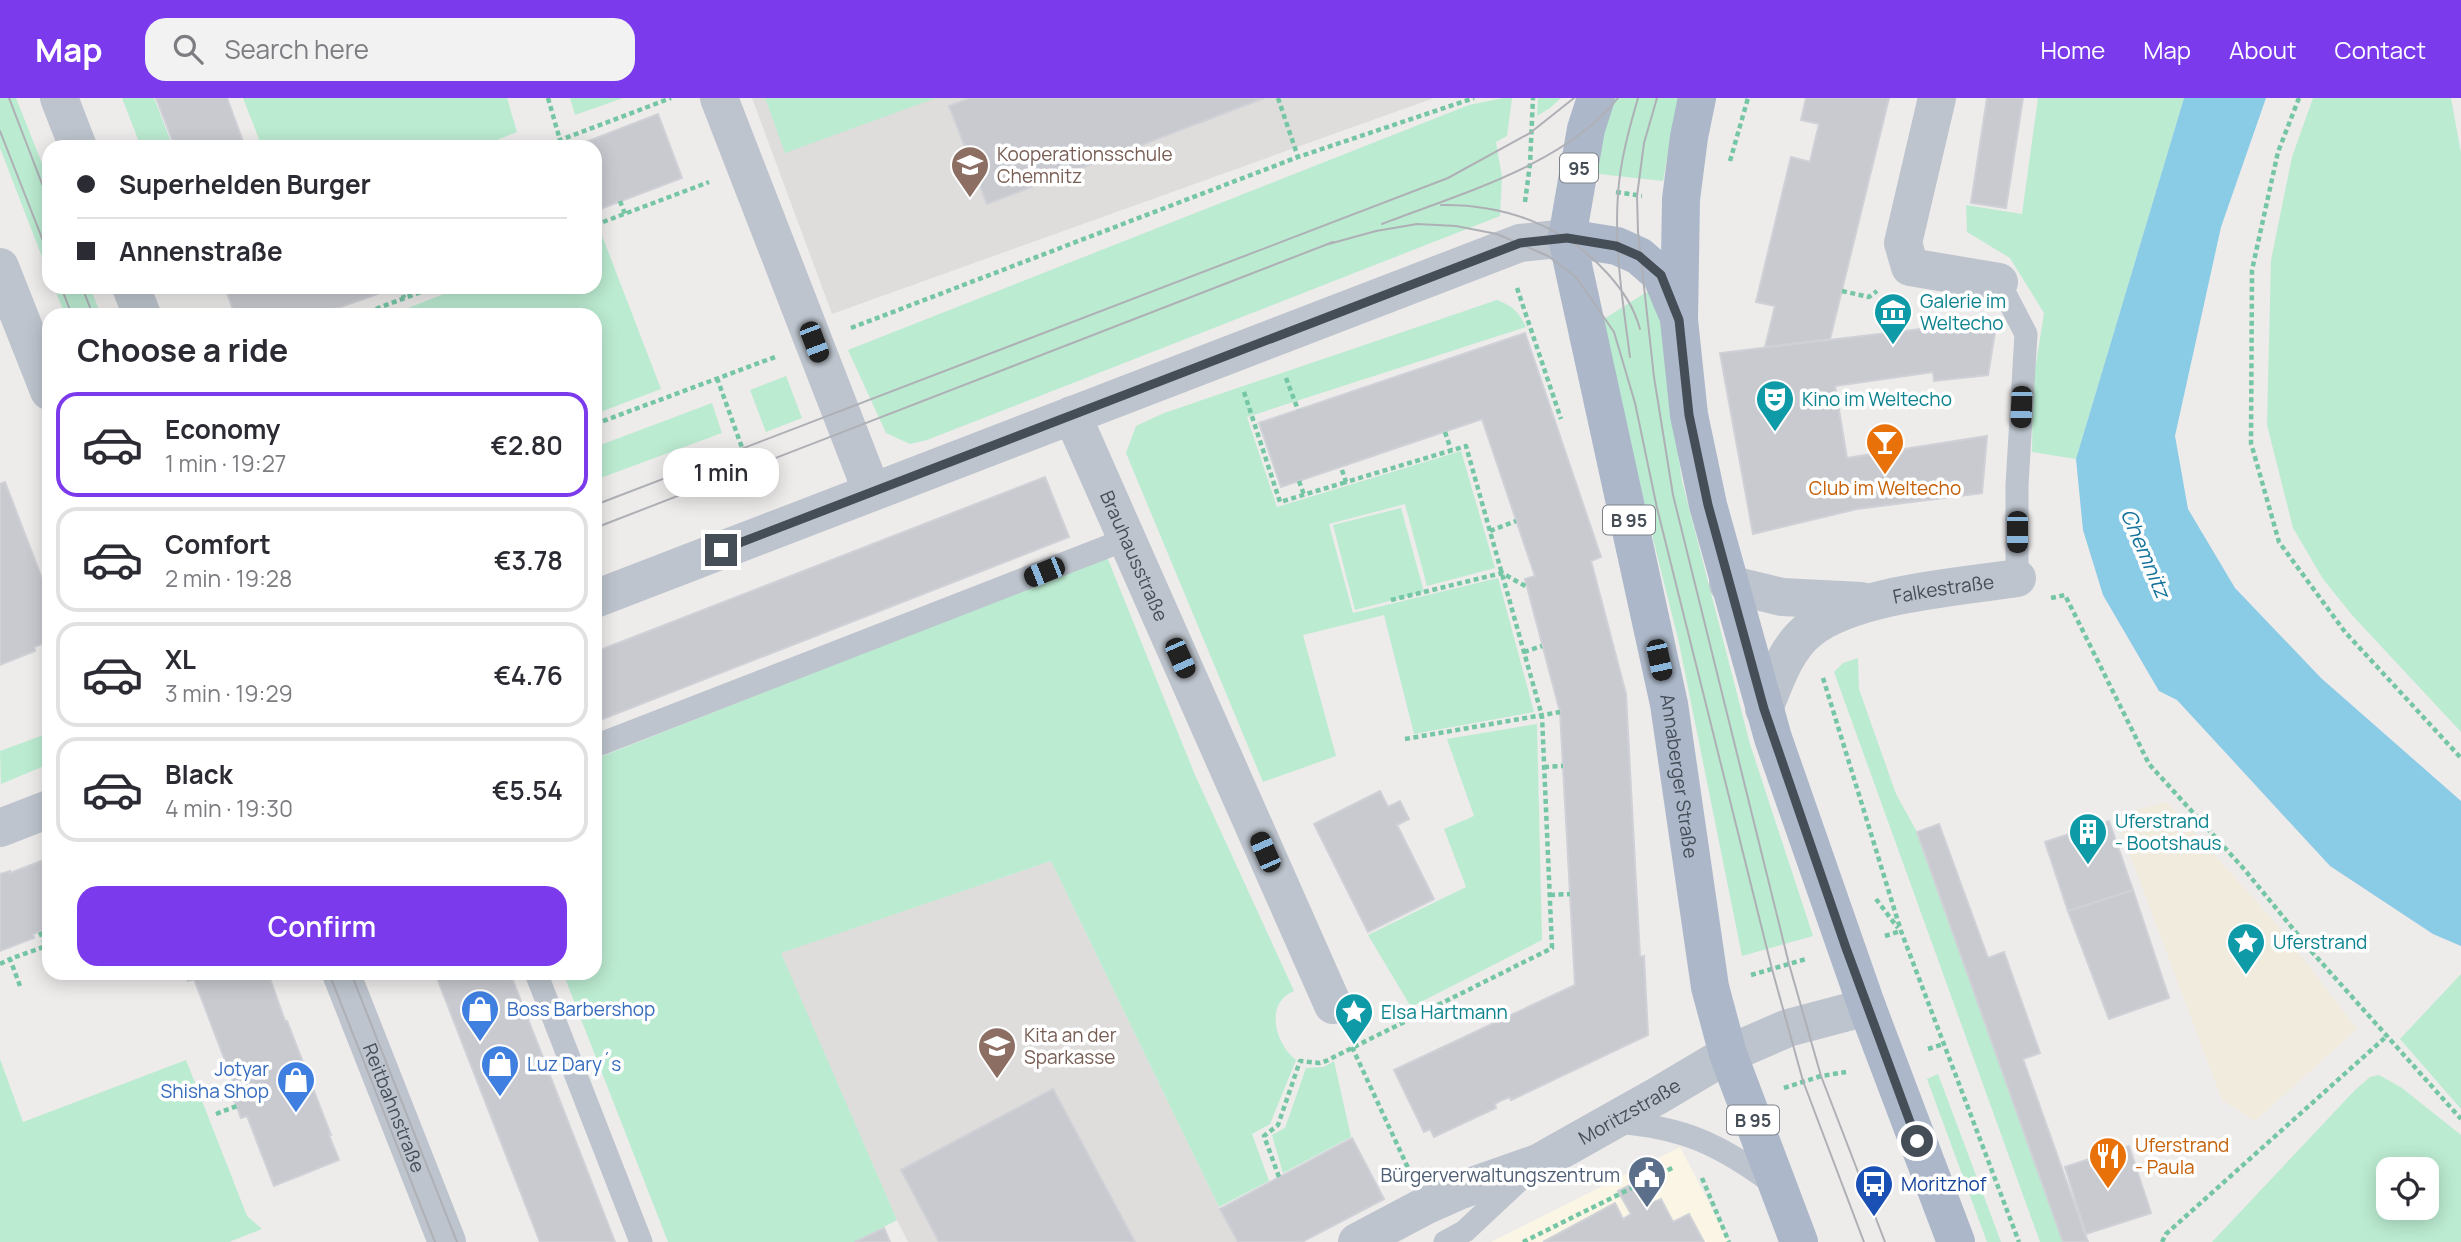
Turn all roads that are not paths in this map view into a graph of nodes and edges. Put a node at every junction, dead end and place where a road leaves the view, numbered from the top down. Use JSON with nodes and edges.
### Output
{"nodes":[{"id":1,"x":59,"y":98,"type":"edge"},
{"id":2,"x":719,"y":98,"type":"edge"},
{"id":3,"x":1595,"y":98,"type":"edge"},
{"id":4,"x":1697,"y":98,"type":"edge"},
{"id":5,"x":1937,"y":98,"type":"edge"},
{"id":6,"x":75,"y":140,"type":"edge"},
{"id":7,"x":1567,"y":238,"type":"junction"},
{"id":8,"x":0,"y":267,"type":"edge"},
{"id":9,"x":1999,"y":282,"type":"joint"},
{"id":10,"x":1679,"y":320,"type":"junction"},
{"id":11,"x":42,"y":373,"type":"edge"},
{"id":12,"x":1072,"y":415,"type":"junction"},
{"id":13,"x":872,"y":492,"type":"junction"},
{"id":14,"x":1127,"y":539,"type":"junction"},
{"id":15,"x":1728,"y":584,"type":"junction"},
{"id":16,"x":2030,"y":589,"type":"joint"},
{"id":17,"x":602,"y":596,"type":"edge"},
{"id":18,"x":1870,"y":602,"type":"junction"},
{"id":19,"x":1764,"y":709,"type":"junction"},
{"id":20,"x":602,"y":743,"type":"edge"},
{"id":21,"x":42,"y":812,"type":"edge"},
{"id":22,"x":0,"y":828,"type":"edge"},
{"id":23,"x":344,"y":980,"type":"edge"},
{"id":24,"x":539,"y":980,"type":"edge"},
{"id":25,"x":1333,"y":1005,"type":"road end"},
{"id":26,"x":1867,"y":1007,"type":"junction"},
{"id":27,"x":1728,"y":1054,"type":"junction"},
{"id":28,"x":1612,"y":1122,"type":"junction"},
{"id":29,"x":1538,"y":1163,"type":"junction"},
{"id":30,"x":1778,"y":1187,"type":"junction"},
{"id":31,"x":447,"y":1242,"type":"edge"},
{"id":32,"x":641,"y":1242,"type":"edge"},
{"id":33,"x":1357,"y":1242,"type":"edge"},
{"id":34,"x":1445,"y":1242,"type":"edge"},
{"id":35,"x":1799,"y":1242,"type":"edge"},
{"id":36,"x":1956,"y":1242,"type":"edge"}],
"edges":[{"from":1,"to":6,"type":"street"},
{"from":2,"to":13,"type":"street"},
{"from":3,"to":7,"type":"main road","name":"Annaberger Straße","number":"95"},
{"from":4,"to":10,"type":"main road"},
{"from":5,"to":9,"type":"street"},
{"from":7,"to":10,"type":"main road"},
{"from":7,"to":12,"type":"street"},
{"from":7,"to":27,"type":"main road","name":"Annaberger Straße","number":"B 95"},
{"from":8,"to":11,"type":"street"},
{"from":9,"to":16,"type":"lane"},
{"from":10,"to":15,"type":"main road"},
{"from":12,"to":13,"type":"street"},
{"from":12,"to":14,"type":"street","name":"Brauhausstraße"},
{"from":13,"to":17,"type":"street"},
{"from":14,"to":20,"type":"lane"},
{"from":14,"to":25,"type":"street","name":"Brauhausstraße"},
{"from":15,"to":18,"type":"street","name":"Falkestraße"},
{"from":15,"to":19,"type":"main road"},
{"from":16,"to":18,"type":"street","name":"Falkestraße"},
{"from":18,"to":19,"type":"street","name":"Falkestraße"},
{"from":19,"to":26,"type":"main road"},
{"from":21,"to":22,"type":"street"},
{"from":23,"to":31,"type":"street","name":"Reitbahnstraße"},
{"from":24,"to":32,"type":"lane"},
{"from":26,"to":27,"type":"street","name":"Moritzstraße"},
{"from":26,"to":36,"type":"main road"},
{"from":27,"to":28,"type":"street","name":"Moritzstraße"},
{"from":27,"to":30,"type":"main road","name":"Annaberger Straße","number":"B 95"},
{"from":28,"to":29,"type":"street","name":"Moritzstraße"},
{"from":28,"to":30,"type":"lane"},
{"from":29,"to":33,"type":"street","name":"Moritzstraße"},
{"from":29,"to":34,"type":"lane"},
{"from":30,"to":35,"type":"main road","name":"Annaberger Straße","number":"B 95"}]}
